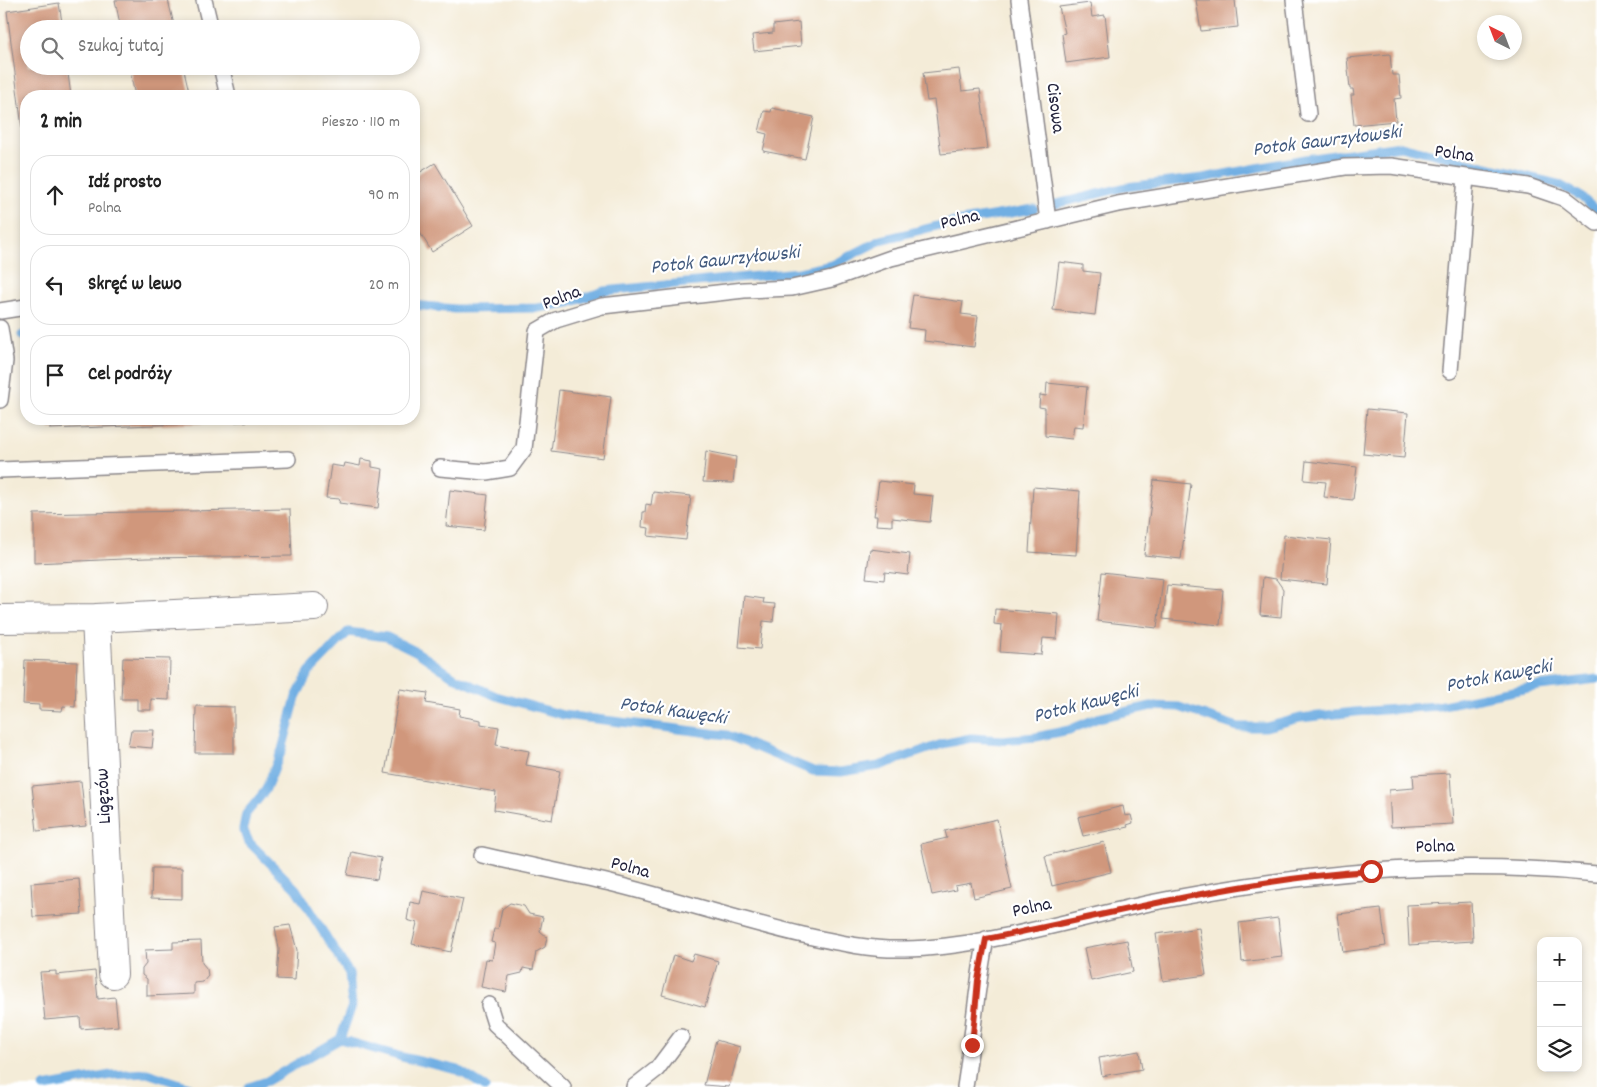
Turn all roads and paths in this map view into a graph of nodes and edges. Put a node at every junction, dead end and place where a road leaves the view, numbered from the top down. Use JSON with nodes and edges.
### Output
{"nodes":[{"id":1,"x":204,"y":0,"type":"edge"},
{"id":2,"x":1019,"y":0,"type":"edge"},
{"id":3,"x":1294,"y":0,"type":"edge"},
{"id":4,"x":210,"y":20,"type":"edge"},
{"id":5,"x":223,"y":75,"type":"edge"},
{"id":6,"x":227,"y":90,"type":"edge"},
{"id":7,"x":1308,"y":114,"type":"dead end"},
{"id":8,"x":1466,"y":177,"type":"junction"},
{"id":9,"x":1048,"y":221,"type":"junction"},
{"id":10,"x":1597,"y":223,"type":"edge"},
{"id":11,"x":20,"y":308,"type":"edge"},
{"id":12,"x":0,"y":311,"type":"edge"},
{"id":13,"x":0,"y":328,"type":"edge"},
{"id":14,"x":1450,"y":371,"type":"dead end"},
{"id":15,"x":0,"y":400,"type":"edge"},
{"id":16,"x":288,"y":459,"type":"dead end"},
{"id":17,"x":440,"y":468,"type":"dead end"},
{"id":18,"x":0,"y":470,"type":"edge"},
{"id":19,"x":314,"y":607,"type":"dead end"},
{"id":20,"x":96,"y":618,"type":"junction"},
{"id":21,"x":0,"y":619,"type":"edge"},
{"id":22,"x":482,"y":855,"type":"dead end"},
{"id":23,"x":1597,"y":874,"type":"edge"},
{"id":24,"x":986,"y":939,"type":"junction"},
{"id":25,"x":113,"y":974,"type":"dead end"},
{"id":26,"x":489,"y":1005,"type":"dead end"},
{"id":27,"x":681,"y":1037,"type":"dead end"},
{"id":28,"x":562,"y":1087,"type":"edge"},
{"id":29,"x":634,"y":1087,"type":"edge"},
{"id":30,"x":965,"y":1087,"type":"edge"}],
"edges":[{"from":1,"to":4,"type":"lane"},
{"from":2,"to":9,"type":"lane","name":"Cisowa"},
{"from":3,"to":7,"type":"lane"},
{"from":5,"to":6,"type":"lane"},
{"from":8,"to":9,"type":"lane","name":"Polna"},
{"from":8,"to":10,"type":"lane","name":"Polna"},
{"from":8,"to":14,"type":"lane"},
{"from":9,"to":17,"type":"lane","name":"Polna"},
{"from":11,"to":12,"type":"lane"},
{"from":13,"to":15,"type":"lane"},
{"from":16,"to":18,"type":"lane"},
{"from":19,"to":20,"type":"street"},
{"from":20,"to":21,"type":"street"},
{"from":20,"to":25,"type":"street","name":"Ligęzów"},
{"from":22,"to":24,"type":"lane","name":"Polna"},
{"from":23,"to":24,"type":"lane","name":"Polna"},
{"from":24,"to":30,"type":"lane"},
{"from":26,"to":28,"type":"lane"},
{"from":27,"to":29,"type":"lane"}]}
